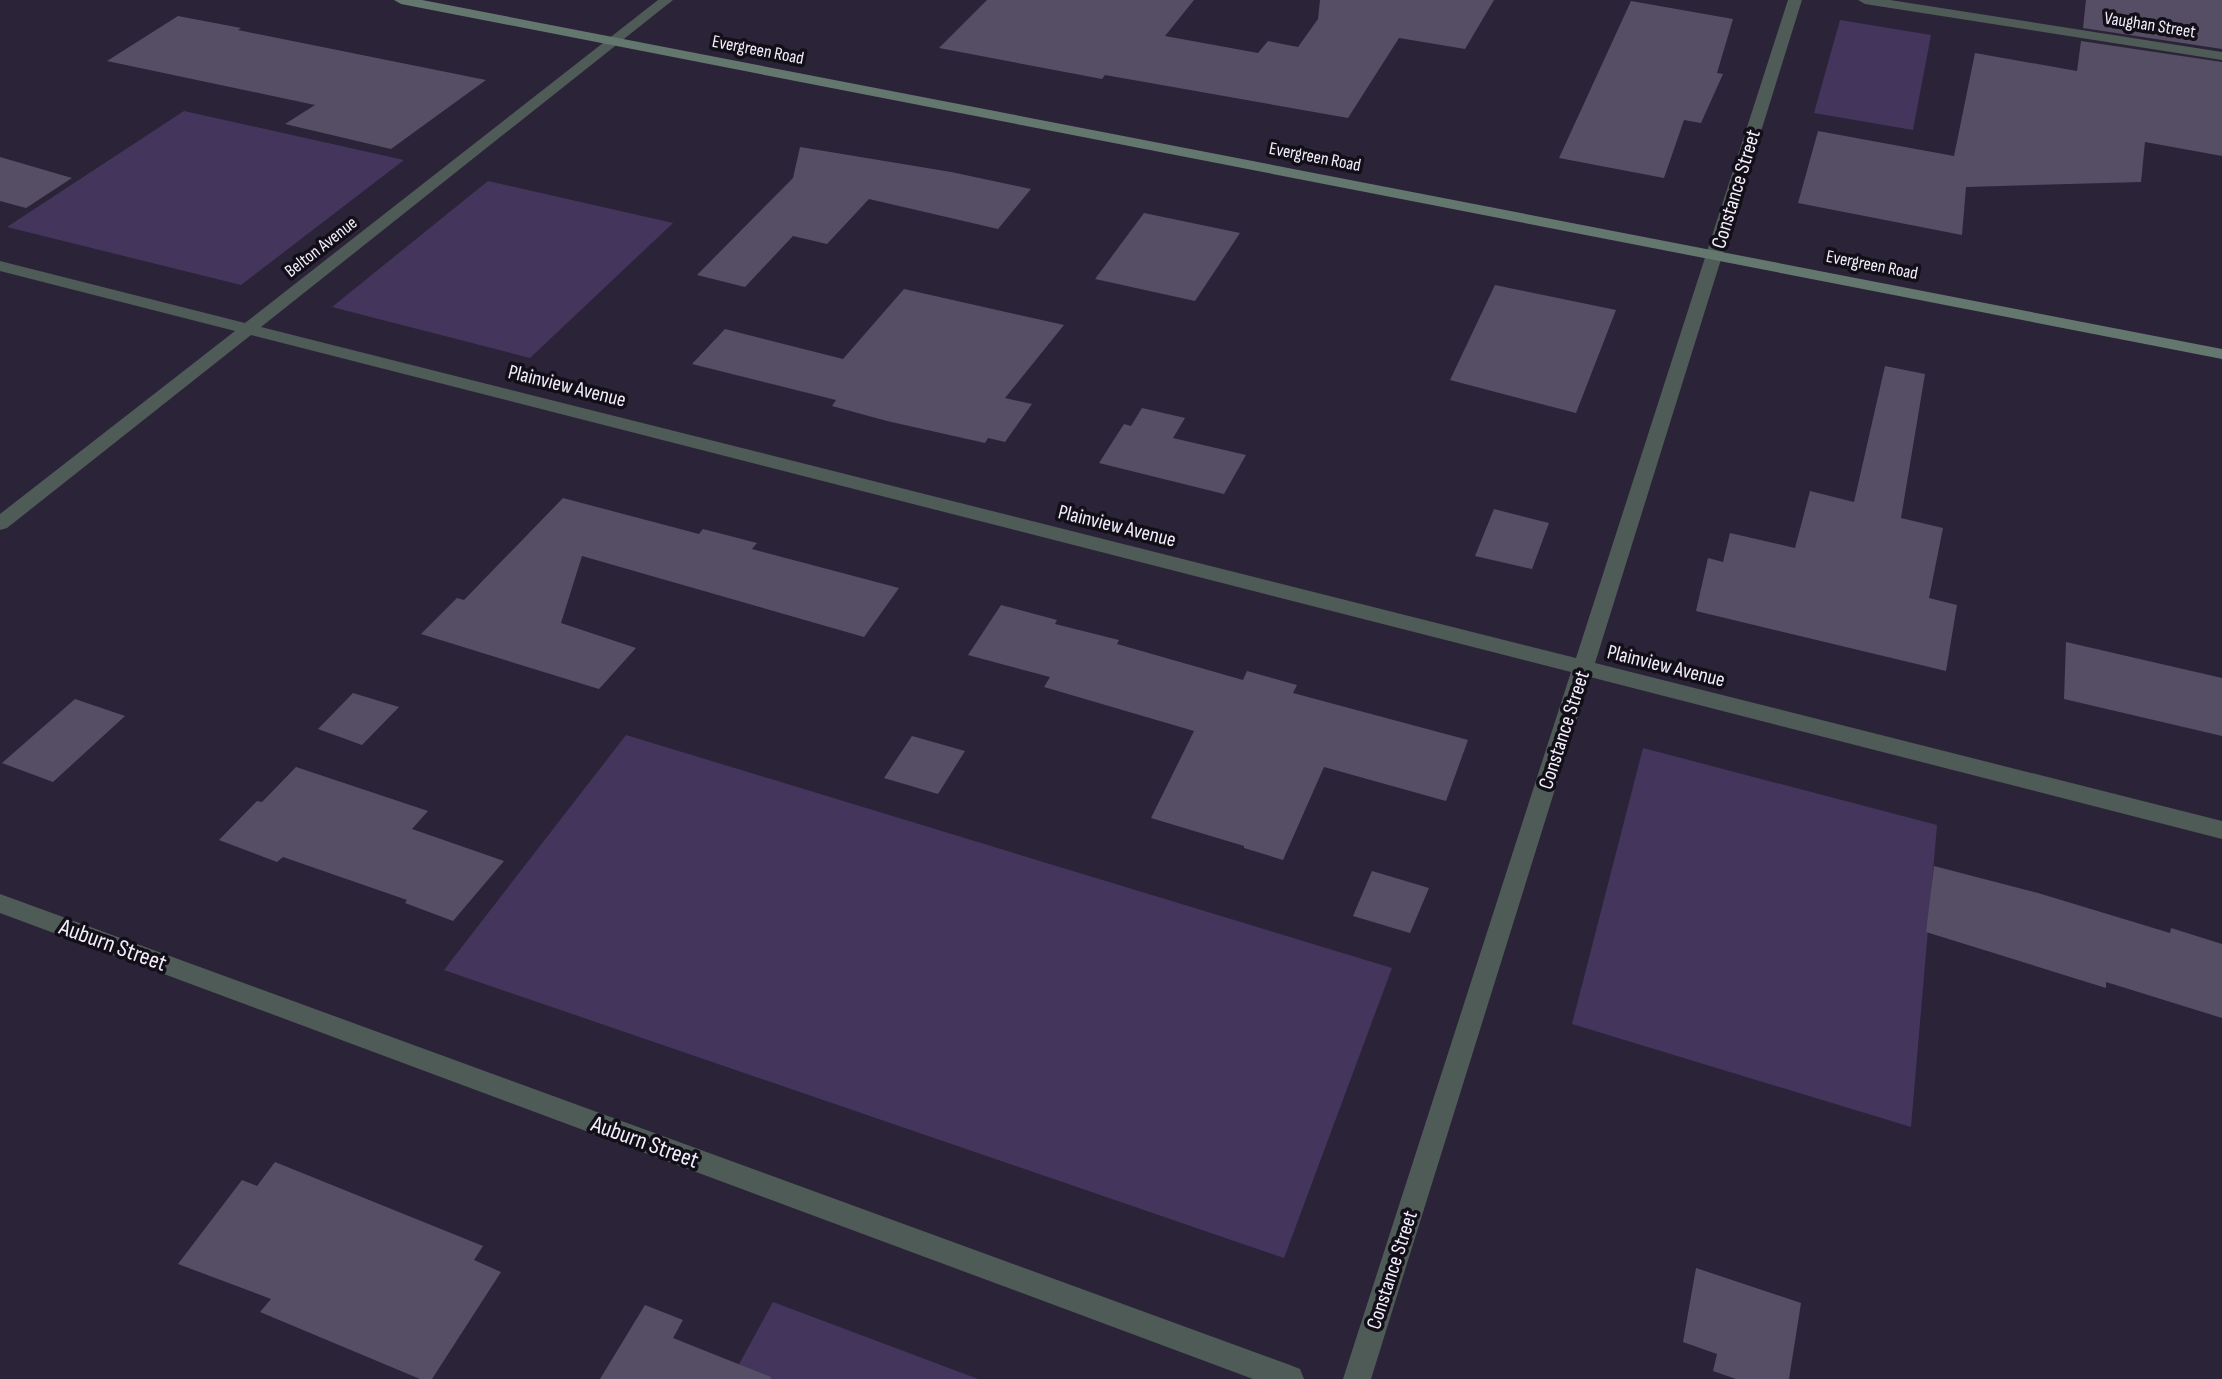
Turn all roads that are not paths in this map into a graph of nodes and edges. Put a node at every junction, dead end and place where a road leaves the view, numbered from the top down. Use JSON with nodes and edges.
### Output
{"nodes":[{"id":1,"x":401,"y":0,"type":"edge"},
{"id":2,"x":666,"y":0,"type":"edge"},
{"id":3,"x":1795,"y":0,"type":"edge"},
{"id":4,"x":1866,"y":0,"type":"edge"},
{"id":5,"x":614,"y":41,"type":"junction"},
{"id":6,"x":2222,"y":56,"type":"edge"},
{"id":7,"x":1716,"y":254,"type":"junction"},
{"id":8,"x":0,"y":266,"type":"edge"},
{"id":9,"x":248,"y":329,"type":"junction"},
{"id":10,"x":2222,"y":354,"type":"edge"},
{"id":11,"x":0,"y":524,"type":"edge"},
{"id":12,"x":1584,"y":668,"type":"junction"},
{"id":13,"x":2222,"y":830,"type":"edge"},
{"id":14,"x":0,"y":903,"type":"edge"},
{"id":15,"x":1290,"y":1379,"type":"edge"},
{"id":16,"x":1357,"y":1379,"type":"edge"}],
"edges":[{"from":1,"to":5,"type":"street","name":"Evergreen Road"},
{"from":2,"to":5,"type":"street","name":"Belton Avenue"},
{"from":3,"to":7,"type":"street","name":"Constance Street"},
{"from":4,"to":6,"type":"street","name":"Vaughan Street"},
{"from":5,"to":7,"type":"street","name":"Evergreen Road"},
{"from":5,"to":9,"type":"street","name":"Belton Avenue"},
{"from":7,"to":10,"type":"street","name":"Evergreen Road"},
{"from":7,"to":12,"type":"street","name":"Constance Street"},
{"from":8,"to":9,"type":"street","name":"Plainview Avenue"},
{"from":9,"to":11,"type":"street","name":"Belton Avenue"},
{"from":9,"to":12,"type":"street","name":"Plainview Avenue"},
{"from":12,"to":13,"type":"street","name":"Plainview Avenue"},
{"from":12,"to":16,"type":"street","name":"Constance Street"},
{"from":14,"to":15,"type":"street","name":"Auburn Street"}]}
